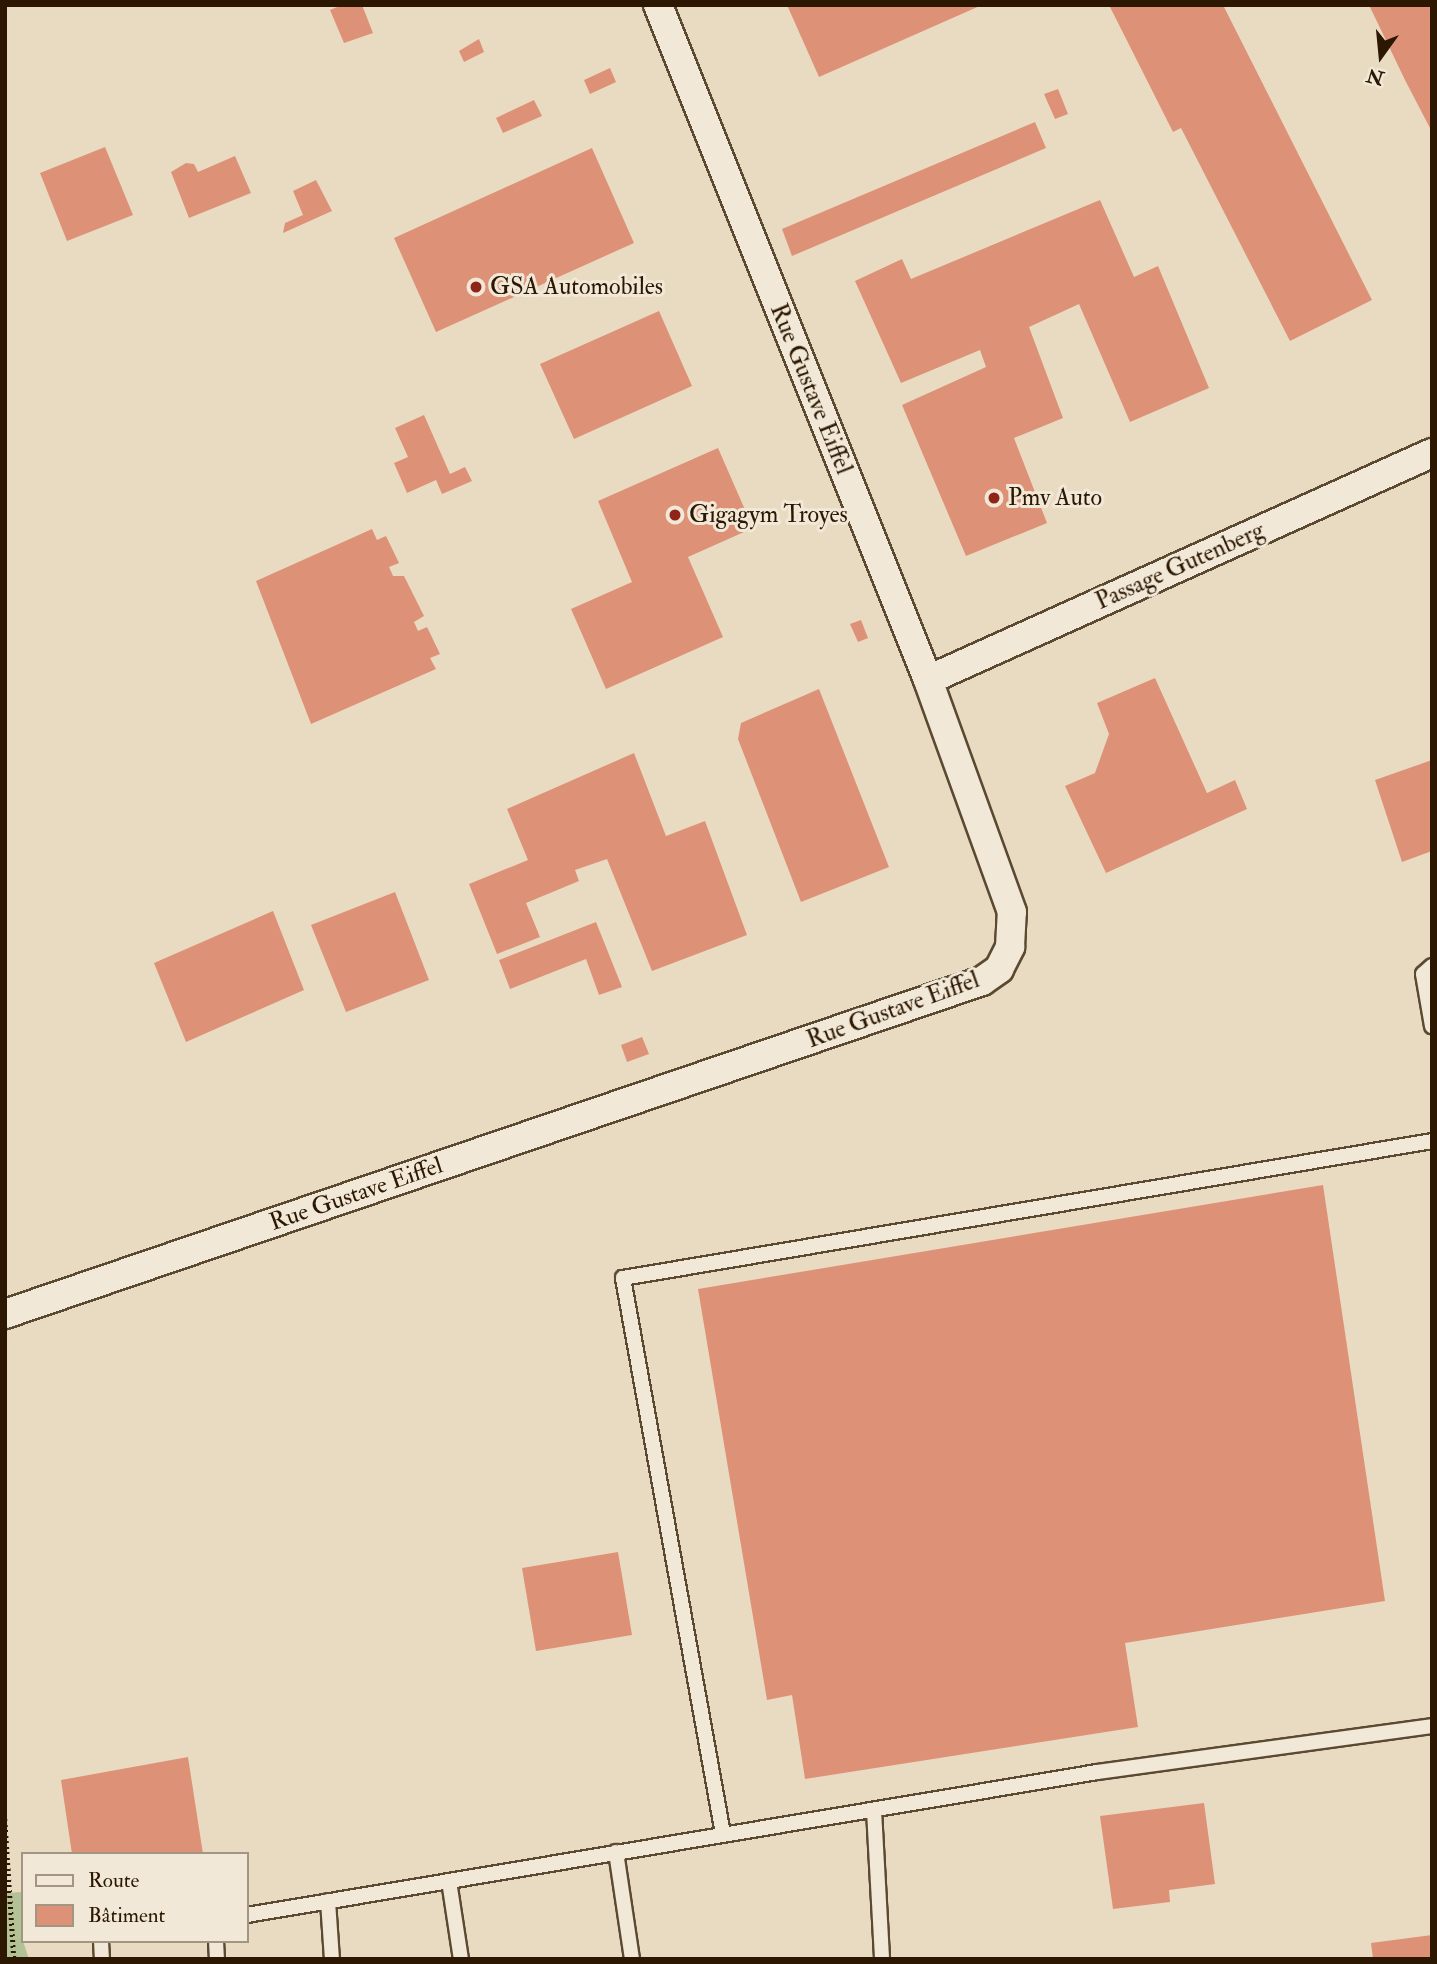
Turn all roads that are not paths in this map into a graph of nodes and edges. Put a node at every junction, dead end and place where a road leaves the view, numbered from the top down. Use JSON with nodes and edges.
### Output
{"nodes":[{"id":1,"x":658,"y":5,"type":"edge"},
{"id":2,"x":1432,"y":453,"type":"edge"},
{"id":3,"x":928,"y":680,"type":"junction"},
{"id":4,"x":1432,"y":966,"type":"edge"},
{"id":5,"x":1432,"y":1026,"type":"edge"},
{"id":6,"x":1432,"y":1141,"type":"edge"},
{"id":7,"x":5,"y":1314,"type":"edge"},
{"id":8,"x":1432,"y":1726,"type":"edge"},
{"id":9,"x":874,"y":1810,"type":"junction"},
{"id":10,"x":723,"y":1834,"type":"junction"},
{"id":11,"x":616,"y":1852,"type":"junction"},
{"id":12,"x":449,"y":1881,"type":"junction"},
{"id":13,"x":328,"y":1901,"type":"junction"},
{"id":14,"x":248,"y":1915,"type":"edge"},
{"id":15,"x":332,"y":1959,"type":"edge"},
{"id":16,"x":461,"y":1959,"type":"edge"},
{"id":17,"x":632,"y":1959,"type":"edge"},
{"id":18,"x":882,"y":1959,"type":"edge"}],
"edges":[{"from":1,"to":3,"type":"street","name":"Rue Gustave Eiffel"},
{"from":2,"to":3,"type":"street","name":"Passage Gutenberg"},
{"from":3,"to":7,"type":"street","name":"Rue Gustave Eiffel"},
{"from":4,"to":5,"type":"lane"},
{"from":6,"to":10,"type":"lane"},
{"from":8,"to":9,"type":"lane"},
{"from":9,"to":10,"type":"lane"},
{"from":9,"to":18,"type":"lane"},
{"from":10,"to":11,"type":"lane"},
{"from":11,"to":12,"type":"lane"},
{"from":11,"to":17,"type":"lane"},
{"from":12,"to":13,"type":"lane"},
{"from":12,"to":16,"type":"lane"},
{"from":13,"to":14,"type":"lane"},
{"from":13,"to":15,"type":"lane"}]}
